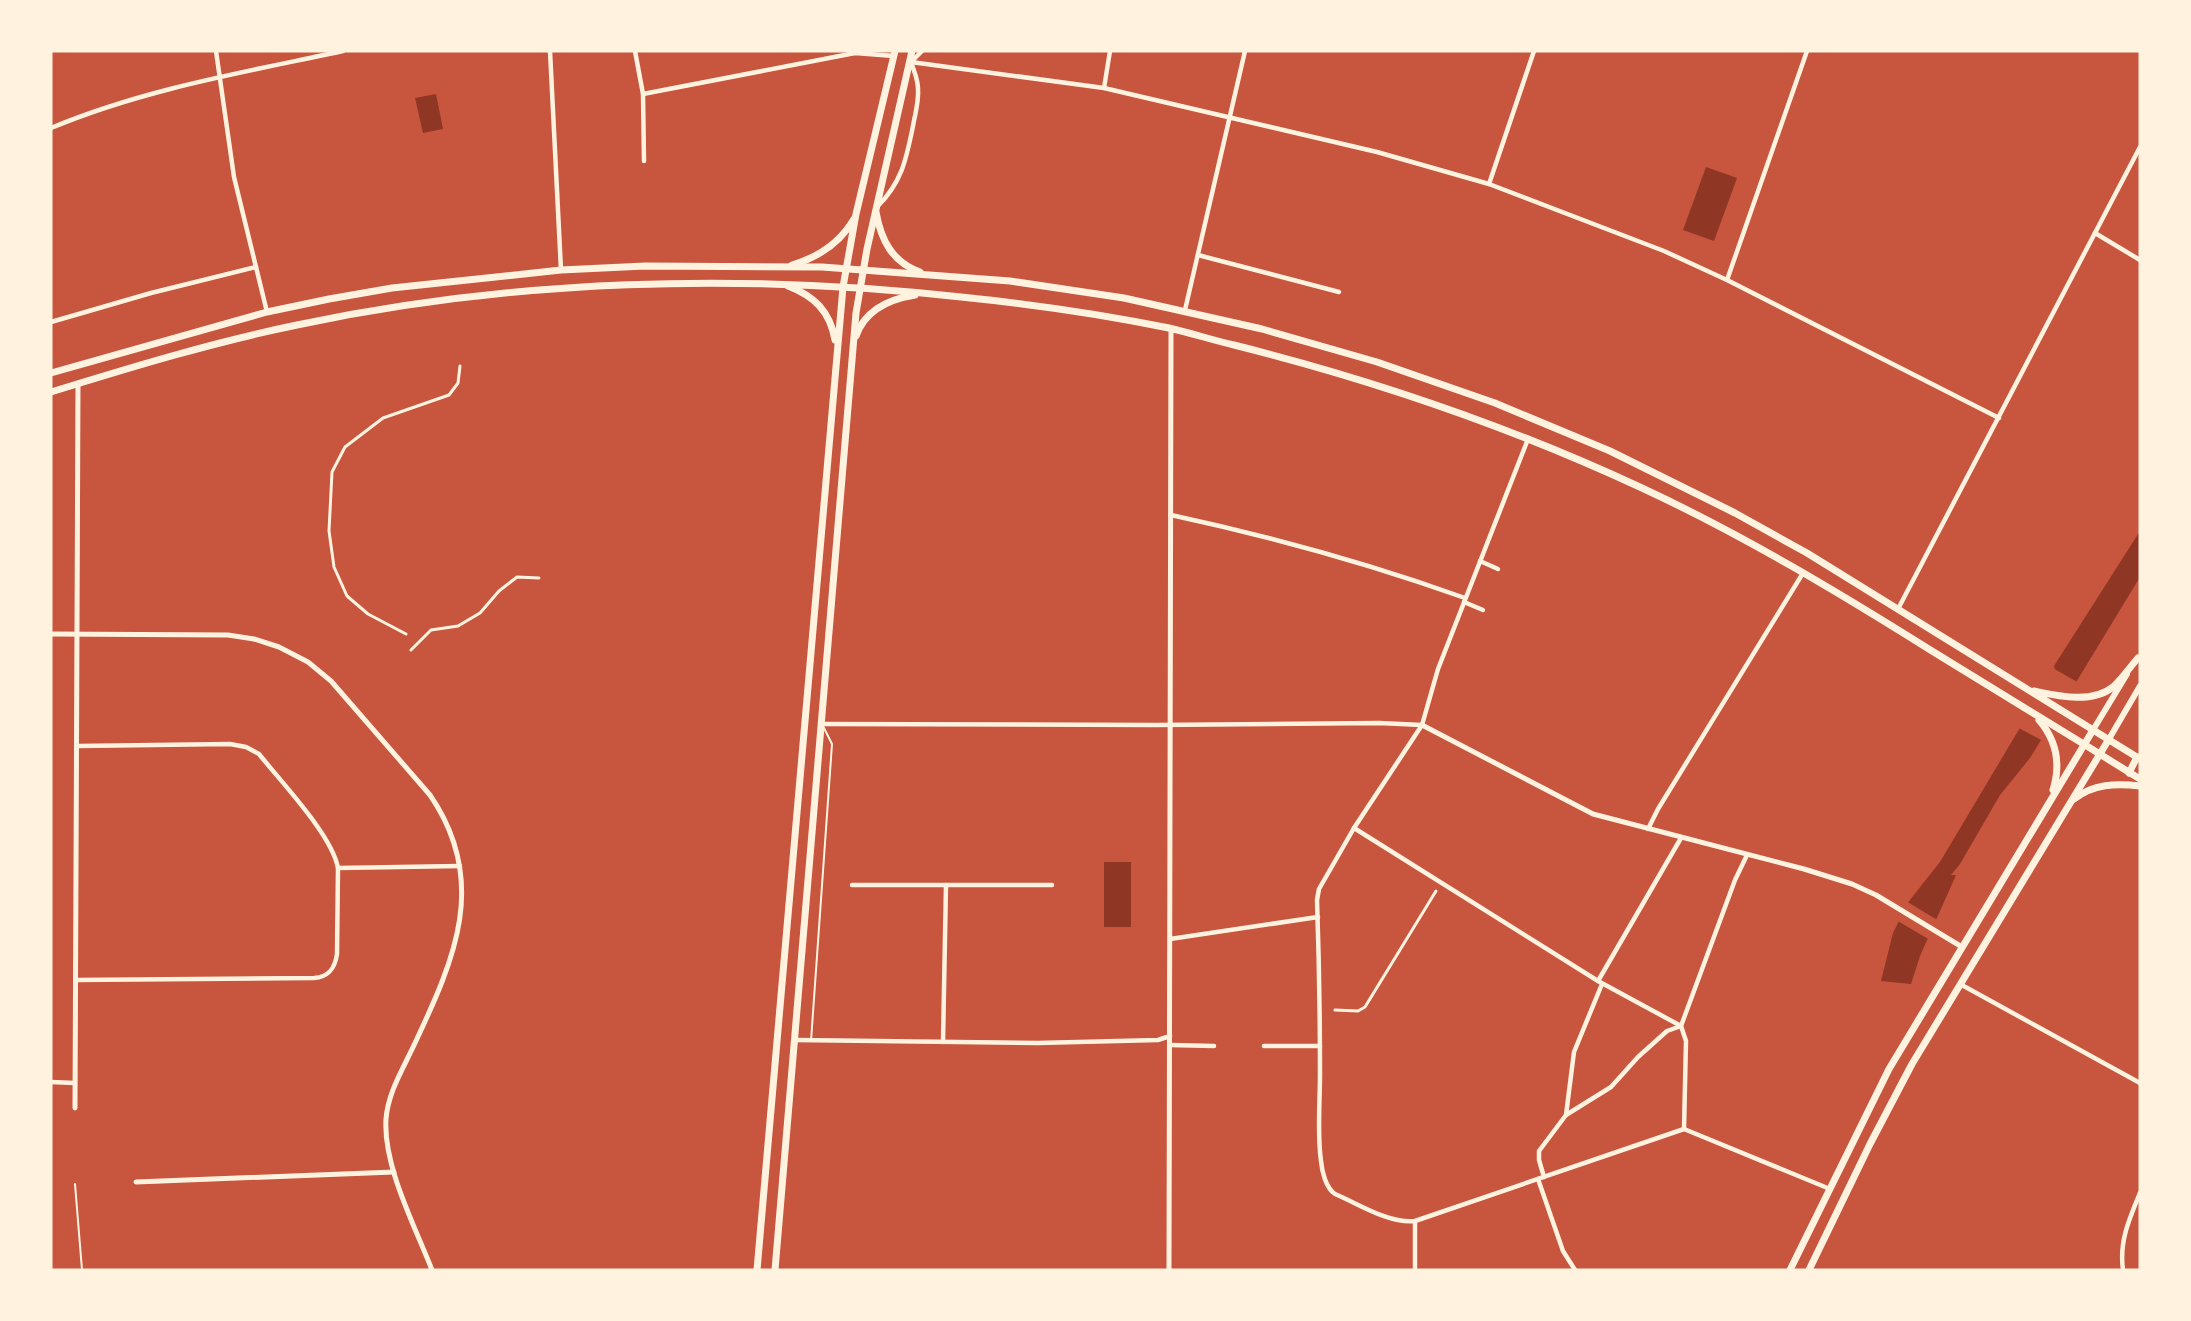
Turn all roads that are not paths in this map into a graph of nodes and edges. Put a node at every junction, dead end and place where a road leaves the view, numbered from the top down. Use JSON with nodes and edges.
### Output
{"nodes":[{"id":1,"x":216,"y":51,"type":"edge"},
{"id":2,"x":343,"y":51,"type":"edge"},
{"id":3,"x":550,"y":51,"type":"edge"},
{"id":4,"x":635,"y":51,"type":"edge"},
{"id":5,"x":913,"y":51,"type":"edge"},
{"id":6,"x":922,"y":51,"type":"edge"},
{"id":7,"x":1110,"y":51,"type":"edge"},
{"id":8,"x":1245,"y":51,"type":"edge"},
{"id":9,"x":1534,"y":51,"type":"edge"},
{"id":10,"x":1807,"y":51,"type":"edge"},
{"id":11,"x":894,"y":53,"type":"edge"},
{"id":12,"x":911,"y":62,"type":"junction"},
{"id":13,"x":219,"y":77,"type":"junction"},
{"id":14,"x":1104,"y":88,"type":"junction"},
{"id":15,"x":643,"y":94,"type":"junction"},
{"id":16,"x":1230,"y":116,"type":"junction"},
{"id":17,"x":51,"y":128,"type":"edge"},
{"id":18,"x":2140,"y":147,"type":"edge"},
{"id":19,"x":644,"y":161,"type":"dead end"},
{"id":20,"x":1489,"y":184,"type":"junction"},
{"id":21,"x":876,"y":208,"type":"junction"},
{"id":22,"x":856,"y":214,"type":"junction"},
{"id":23,"x":2095,"y":233,"type":"junction"},
{"id":24,"x":1198,"y":255,"type":"junction"},
{"id":25,"x":2140,"y":260,"type":"edge"},
{"id":26,"x":256,"y":267,"type":"junction"},
{"id":27,"x":785,"y":267,"type":"junction"},
{"id":28,"x":845,"y":269,"type":"junction"},
{"id":29,"x":561,"y":270,"type":"junction"},
{"id":30,"x":863,"y":270,"type":"junction"},
{"id":31,"x":931,"y":274,"type":"junction"},
{"id":32,"x":1727,"y":280,"type":"junction"},
{"id":33,"x":781,"y":284,"type":"junction"},
{"id":34,"x":843,"y":286,"type":"junction"},
{"id":35,"x":860,"y":288,"type":"junction"},
{"id":36,"x":1339,"y":292,"type":"dead end"},
{"id":37,"x":928,"y":293,"type":"junction"},
{"id":38,"x":1185,"y":310,"type":"junction"},
{"id":39,"x":267,"y":312,"type":"junction"},
{"id":40,"x":51,"y":322,"type":"edge"},
{"id":41,"x":1171,"y":329,"type":"junction"},
{"id":42,"x":854,"y":344,"type":"junction"},
{"id":43,"x":837,"y":351,"type":"junction"},
{"id":44,"x":460,"y":366,"type":"dead end"},
{"id":45,"x":51,"y":373,"type":"edge"},
{"id":46,"x":78,"y":384,"type":"junction"},
{"id":47,"x":51,"y":392,"type":"edge"},
{"id":48,"x":1999,"y":418,"type":"junction"},
{"id":49,"x":1528,"y":440,"type":"junction"},
{"id":50,"x":1170,"y":515,"type":"junction"},
{"id":51,"x":1480,"y":561,"type":"junction"},
{"id":52,"x":1498,"y":569,"type":"dead end"},
{"id":53,"x":1803,"y":573,"type":"junction"},
{"id":54,"x":539,"y":578,"type":"dead end"},
{"id":55,"x":1465,"y":600,"type":"junction"},
{"id":56,"x":1898,"y":609,"type":"junction"},
{"id":57,"x":1483,"y":610,"type":"dead end"},
{"id":58,"x":51,"y":634,"type":"edge"},
{"id":59,"x":78,"y":634,"type":"junction"},
{"id":60,"x":406,"y":634,"type":"dead end"},
{"id":61,"x":411,"y":650,"type":"dead end"},
{"id":62,"x":2139,"y":656,"type":"edge"},
{"id":63,"x":2140,"y":686,"type":"edge"},
{"id":64,"x":2028,"y":690,"type":"junction"},
{"id":65,"x":2033,"y":714,"type":"junction"},
{"id":66,"x":821,"y":724,"type":"junction"},
{"id":67,"x":1170,"y":725,"type":"junction"},
{"id":68,"x":1422,"y":725,"type":"junction"},
{"id":69,"x":2093,"y":730,"type":"junction"},
{"id":70,"x":2109,"y":739,"type":"junction"},
{"id":71,"x":2084,"y":745,"type":"junction"},
{"id":72,"x":77,"y":746,"type":"junction"},
{"id":73,"x":2099,"y":754,"type":"junction"},
{"id":74,"x":2139,"y":758,"type":"edge"},
{"id":75,"x":2129,"y":772,"type":"junction"},
{"id":76,"x":2140,"y":779,"type":"edge"},
{"id":77,"x":2140,"y":786,"type":"edge"},
{"id":78,"x":2069,"y":803,"type":"junction"},
{"id":79,"x":2048,"y":804,"type":"junction"},
{"id":80,"x":1354,"y":828,"type":"junction"},
{"id":81,"x":1648,"y":829,"type":"junction"},
{"id":82,"x":1681,"y":838,"type":"junction"},
{"id":83,"x":1747,"y":855,"type":"junction"},
{"id":84,"x":460,"y":866,"type":"junction"},
{"id":85,"x":338,"y":868,"type":"junction"},
{"id":86,"x":852,"y":885,"type":"dead end"},
{"id":87,"x":946,"y":885,"type":"junction"},
{"id":88,"x":1052,"y":885,"type":"dead end"},
{"id":89,"x":1436,"y":891,"type":"dead end"},
{"id":90,"x":1318,"y":917,"type":"junction"},
{"id":91,"x":1170,"y":939,"type":"junction"},
{"id":92,"x":1962,"y":947,"type":"junction"},
{"id":93,"x":76,"y":980,"type":"junction"},
{"id":94,"x":1600,"y":982,"type":"junction"},
{"id":95,"x":1960,"y":984,"type":"junction"},
{"id":96,"x":1335,"y":1010,"type":"dead end"},
{"id":97,"x":1681,"y":1026,"type":"junction"},
{"id":98,"x":1170,"y":1036,"type":"junction"},
{"id":99,"x":795,"y":1040,"type":"junction"},
{"id":100,"x":811,"y":1041,"type":"junction"},
{"id":101,"x":943,"y":1042,"type":"junction"},
{"id":102,"x":1170,"y":1045,"type":"junction"},
{"id":103,"x":1214,"y":1046,"type":"dead end"},
{"id":104,"x":1263,"y":1046,"type":"dead end"},
{"id":105,"x":1320,"y":1046,"type":"junction"},
{"id":106,"x":51,"y":1082,"type":"edge"},
{"id":107,"x":75,"y":1083,"type":"junction"},
{"id":108,"x":2140,"y":1083,"type":"edge"},
{"id":109,"x":75,"y":1108,"type":"dead end"},
{"id":110,"x":1566,"y":1115,"type":"junction"},
{"id":111,"x":1684,"y":1129,"type":"junction"},
{"id":112,"x":394,"y":1172,"type":"junction"},
{"id":113,"x":1544,"y":1177,"type":"junction"},
{"id":114,"x":1538,"y":1179,"type":"junction"},
{"id":115,"x":136,"y":1182,"type":"dead end"},
{"id":116,"x":75,"y":1184,"type":"dead end"},
{"id":117,"x":1830,"y":1189,"type":"junction"},
{"id":118,"x":2140,"y":1193,"type":"edge"},
{"id":119,"x":1415,"y":1221,"type":"junction"},
{"id":120,"x":82,"y":1270,"type":"edge"},
{"id":121,"x":432,"y":1270,"type":"edge"},
{"id":122,"x":756,"y":1270,"type":"edge"},
{"id":123,"x":775,"y":1270,"type":"edge"},
{"id":124,"x":1169,"y":1270,"type":"edge"},
{"id":125,"x":1415,"y":1270,"type":"edge"},
{"id":126,"x":1575,"y":1270,"type":"edge"},
{"id":127,"x":1790,"y":1270,"type":"edge"},
{"id":128,"x":1809,"y":1270,"type":"edge"},
{"id":129,"x":2123,"y":1270,"type":"edge"}],
"edges":[{"from":1,"to":13,"type":"street"},
{"from":2,"to":13,"type":"street"},
{"from":3,"to":29,"type":"street"},
{"from":4,"to":15,"type":"street"},
{"from":5,"to":12,"type":"main road"},
{"from":6,"to":12,"type":"street"},
{"from":7,"to":14,"type":"street"},
{"from":8,"to":16,"type":"street"},
{"from":9,"to":20,"type":"street"},
{"from":10,"to":32,"type":"street"},
{"from":11,"to":15,"type":"street"},
{"from":11,"to":22,"type":"main road"},
{"from":12,"to":14,"type":"street"},
{"from":12,"to":21,"type":"main road"},
{"from":12,"to":21,"type":"street"},
{"from":13,"to":17,"type":"street"},
{"from":13,"to":26,"type":"street"},
{"from":14,"to":16,"type":"street"},
{"from":15,"to":19,"type":"street"},
{"from":16,"to":20,"type":"street"},
{"from":16,"to":24,"type":"street"},
{"from":18,"to":23,"type":"street"},
{"from":20,"to":32,"type":"street"},
{"from":21,"to":30,"type":"main road"},
{"from":21,"to":31,"type":"main road"},
{"from":22,"to":27,"type":"main road"},
{"from":22,"to":28,"type":"main road"},
{"from":23,"to":25,"type":"street"},
{"from":23,"to":48,"type":"street"},
{"from":24,"to":36,"type":"street"},
{"from":24,"to":38,"type":"street"},
{"from":26,"to":39,"type":"street"},
{"from":26,"to":40,"type":"street"},
{"from":27,"to":28,"type":"main road"},
{"from":27,"to":29,"type":"main road"},
{"from":28,"to":30,"type":"main road"},
{"from":28,"to":34,"type":"main road"},
{"from":29,"to":39,"type":"main road"},
{"from":30,"to":31,"type":"main road"},
{"from":30,"to":35,"type":"main road"},
{"from":31,"to":38,"type":"main road"},
{"from":32,"to":48,"type":"street"},
{"from":33,"to":34,"type":"main road"},
{"from":33,"to":43,"type":"main road"},
{"from":33,"to":46,"type":"main road"},
{"from":34,"to":35,"type":"main road"},
{"from":34,"to":43,"type":"main road"},
{"from":35,"to":37,"type":"main road"},
{"from":35,"to":42,"type":"main road"},
{"from":37,"to":41,"type":"main road"},
{"from":37,"to":42,"type":"main road"},
{"from":38,"to":56,"type":"main road"},
{"from":39,"to":45,"type":"main road"},
{"from":41,"to":49,"type":"main road"},
{"from":41,"to":50,"type":"street"},
{"from":42,"to":66,"type":"main road"},
{"from":43,"to":122,"type":"main road"},
{"from":44,"to":60,"type":"street"},
{"from":46,"to":47,"type":"main road"},
{"from":46,"to":59,"type":"street"},
{"from":48,"to":56,"type":"street"},
{"from":49,"to":51,"type":"street"},
{"from":49,"to":53,"type":"main road"},
{"from":50,"to":55,"type":"street"},
{"from":50,"to":67,"type":"street"},
{"from":51,"to":52,"type":"street"},
{"from":51,"to":55,"type":"street"},
{"from":53,"to":65,"type":"main road"},
{"from":53,"to":81,"type":"street"},
{"from":54,"to":61,"type":"street"},
{"from":55,"to":57,"type":"street"},
{"from":55,"to":68,"type":"street"},
{"from":56,"to":64,"type":"main road"},
{"from":58,"to":59,"type":"street"},
{"from":59,"to":72,"type":"street"},
{"from":59,"to":84,"type":"street"},
{"from":62,"to":64,"type":"main road"},
{"from":62,"to":69,"type":"main road"},
{"from":63,"to":70,"type":"main road"},
{"from":64,"to":69,"type":"main road"},
{"from":65,"to":71,"type":"main road"},
{"from":65,"to":79,"type":"main road"},
{"from":66,"to":67,"type":"street"},
{"from":66,"to":99,"type":"main road"},
{"from":66,"to":100,"type":"lane"},
{"from":67,"to":68,"type":"street"},
{"from":67,"to":91,"type":"street"},
{"from":68,"to":80,"type":"street"},
{"from":68,"to":81,"type":"street"},
{"from":69,"to":70,"type":"main road"},
{"from":69,"to":71,"type":"main road"},
{"from":70,"to":73,"type":"main road"},
{"from":70,"to":74,"type":"main road"},
{"from":71,"to":73,"type":"main road"},
{"from":71,"to":79,"type":"main road"},
{"from":72,"to":85,"type":"street"},
{"from":72,"to":93,"type":"street"},
{"from":73,"to":75,"type":"main road"},
{"from":73,"to":78,"type":"main road"},
{"from":74,"to":75,"type":"main road"},
{"from":75,"to":76,"type":"main road"},
{"from":77,"to":78,"type":"main road"},
{"from":78,"to":95,"type":"main road"},
{"from":79,"to":92,"type":"main road"},
{"from":80,"to":90,"type":"street"},
{"from":80,"to":94,"type":"street"},
{"from":81,"to":82,"type":"street"},
{"from":82,"to":83,"type":"street"},
{"from":82,"to":94,"type":"street"},
{"from":83,"to":92,"type":"street"},
{"from":83,"to":97,"type":"street"},
{"from":84,"to":85,"type":"street"},
{"from":84,"to":112,"type":"street"},
{"from":85,"to":93,"type":"street"},
{"from":86,"to":87,"type":"street"},
{"from":87,"to":88,"type":"street"},
{"from":87,"to":101,"type":"street"},
{"from":89,"to":96,"type":"street"},
{"from":90,"to":91,"type":"street"},
{"from":90,"to":105,"type":"street"},
{"from":91,"to":98,"type":"street"},
{"from":92,"to":117,"type":"main road"},
{"from":93,"to":107,"type":"street"},
{"from":94,"to":97,"type":"street"},
{"from":94,"to":110,"type":"street"},
{"from":95,"to":108,"type":"street"},
{"from":95,"to":128,"type":"main road"},
{"from":97,"to":110,"type":"street"},
{"from":97,"to":111,"type":"street"},
{"from":98,"to":101,"type":"street"},
{"from":98,"to":102,"type":"street"},
{"from":99,"to":100,"type":"street"},
{"from":99,"to":123,"type":"main road"},
{"from":100,"to":101,"type":"street"},
{"from":102,"to":103,"type":"street"},
{"from":102,"to":124,"type":"street"},
{"from":104,"to":105,"type":"street"},
{"from":105,"to":119,"type":"street"},
{"from":106,"to":107,"type":"street"},
{"from":107,"to":109,"type":"street"},
{"from":110,"to":113,"type":"street"},
{"from":111,"to":113,"type":"street"},
{"from":111,"to":117,"type":"street"},
{"from":112,"to":115,"type":"street"},
{"from":112,"to":121,"type":"street"},
{"from":113,"to":114,"type":"street"},
{"from":114,"to":119,"type":"street"},
{"from":114,"to":126,"type":"street"},
{"from":116,"to":120,"type":"lane"},
{"from":117,"to":127,"type":"main road"},
{"from":118,"to":129,"type":"street"},
{"from":119,"to":125,"type":"street"}]}
